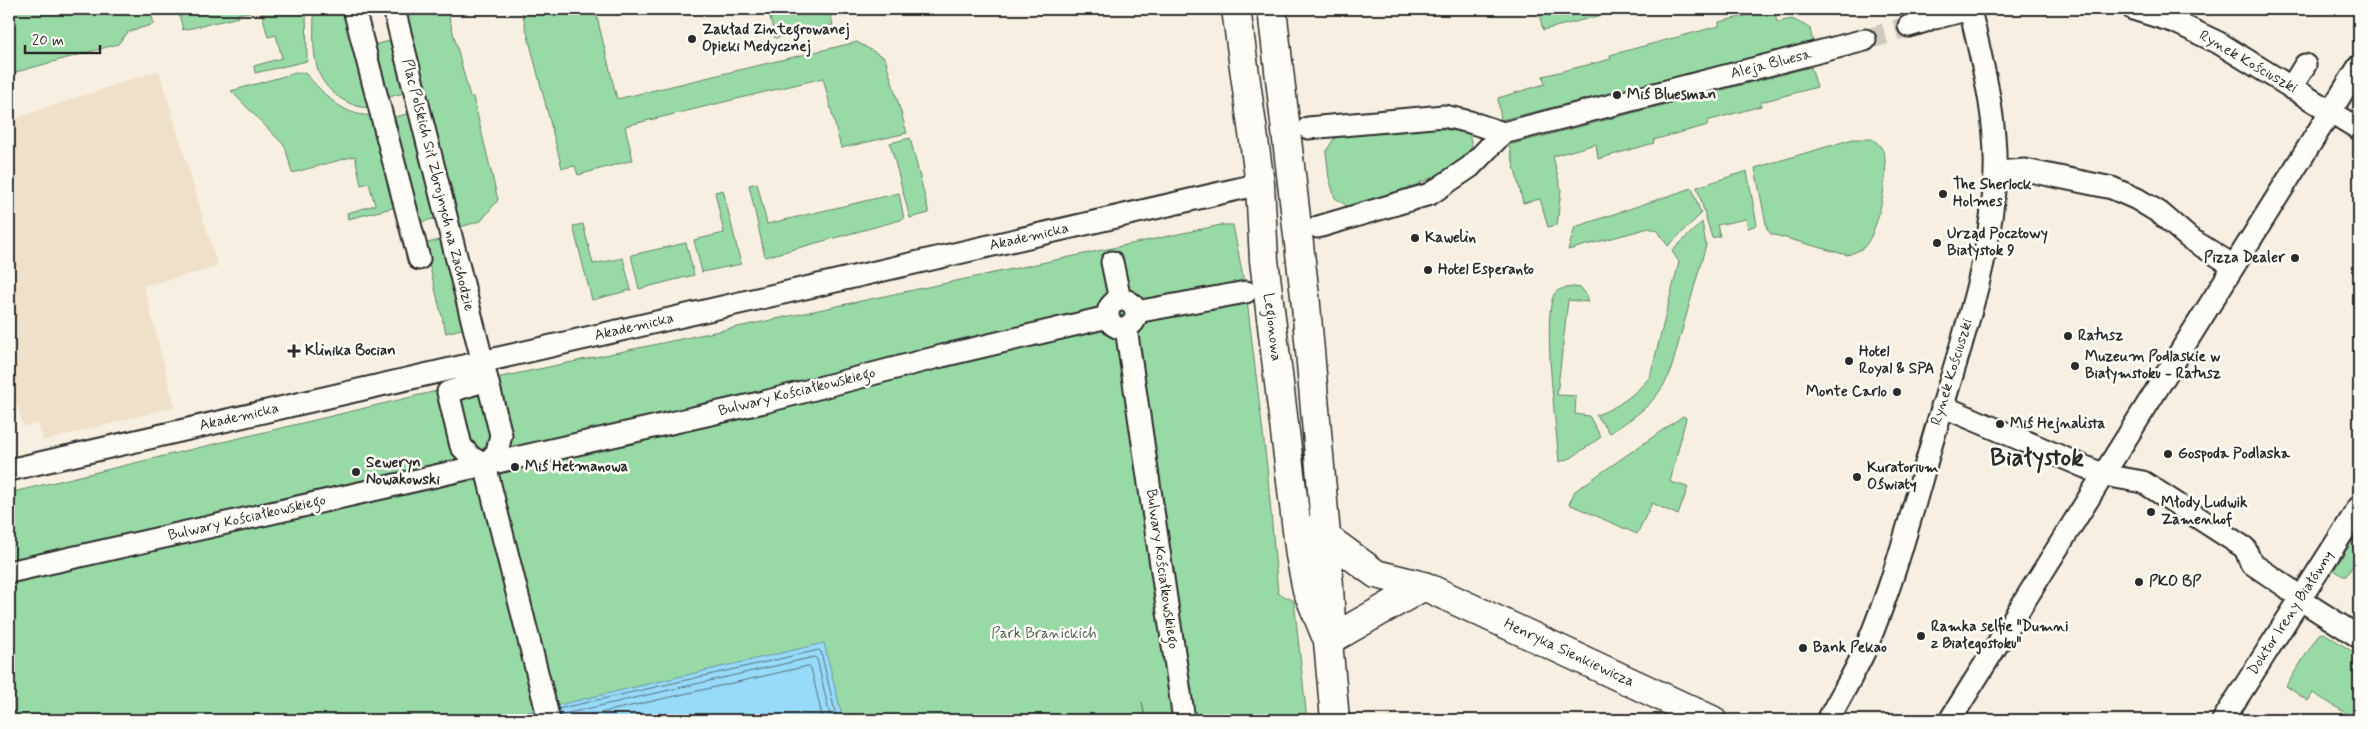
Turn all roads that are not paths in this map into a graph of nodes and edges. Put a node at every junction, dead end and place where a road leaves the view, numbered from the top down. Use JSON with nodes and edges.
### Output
{"nodes":[{"id":1,"x":354,"y":9,"type":"edge"},
{"id":2,"x":394,"y":9,"type":"edge"},
{"id":3,"x":1236,"y":9,"type":"edge"},
{"id":4,"x":1272,"y":9,"type":"edge"},
{"id":5,"x":1970,"y":9,"type":"edge"},
{"id":6,"x":2133,"y":9,"type":"edge"},
{"id":7,"x":1923,"y":22,"type":"tunnel mouth"},
{"id":8,"x":1865,"y":40,"type":"tunnel mouth"},
{"id":9,"x":2305,"y":65,"type":"dead end"},
{"id":10,"x":2359,"y":66,"type":"edge"},
{"id":11,"x":2291,"y":88,"type":"junction"},
{"id":12,"x":2331,"y":112,"type":"junction"},
{"id":13,"x":1308,"y":128,"type":"dead end"},
{"id":14,"x":2359,"y":129,"type":"edge"},
{"id":15,"x":1502,"y":133,"type":"junction"},
{"id":16,"x":1995,"y":172,"type":"junction"},
{"id":17,"x":1260,"y":184,"type":"junction"},
{"id":18,"x":1318,"y":227,"type":"dead end"},
{"id":19,"x":419,"y":259,"type":"dead end"},
{"id":20,"x":1112,"y":262,"type":"dead end"},
{"id":21,"x":2234,"y":266,"type":"junction"},
{"id":22,"x":1246,"y":292,"type":"dead end"},
{"id":23,"x":1128,"y":314,"type":"junction"},
{"id":24,"x":485,"y":371,"type":"junction"},
{"id":25,"x":1942,"y":406,"type":"junction"},
{"id":26,"x":485,"y":465,"type":"junction"},
{"id":27,"x":9,"y":470,"type":"edge"},
{"id":28,"x":2104,"y":475,"type":"junction"},
{"id":29,"x":2359,"y":507,"type":"edge"},
{"id":30,"x":1295,"y":516,"type":"junction"},
{"id":31,"x":1326,"y":536,"type":"junction"},
{"id":32,"x":9,"y":572,"type":"edge"},
{"id":33,"x":1424,"y":586,"type":"junction"},
{"id":34,"x":2301,"y":600,"type":"junction"},
{"id":35,"x":2359,"y":636,"type":"edge"},
{"id":36,"x":1328,"y":641,"type":"junction"},
{"id":37,"x":549,"y":720,"type":"edge"},
{"id":38,"x":1184,"y":720,"type":"edge"},
{"id":39,"x":1335,"y":720,"type":"edge"},
{"id":40,"x":1712,"y":720,"type":"edge"},
{"id":41,"x":1828,"y":720,"type":"edge"},
{"id":42,"x":1950,"y":720,"type":"edge"},
{"id":43,"x":2223,"y":720,"type":"edge"}],
"edges":[{"from":1,"to":19,"type":"street"},
{"from":2,"to":24,"type":"street","name":"Plac Polskich Sił Zbrojnych na Zachodzie"},
{"from":3,"to":17,"type":"main road","name":"Legionowa"},
{"from":4,"to":31,"type":"main road","name":"Legionowa"},
{"from":5,"to":7,"type":"street","name":"Rynek Kościuszki"},
{"from":5,"to":16,"type":"street","name":"Rynek Kościuszki"},
{"from":6,"to":11,"type":"street","name":"Rynek Kościuszki"},
{"from":8,"to":15,"type":"street","name":"Aleja Bluesa"},
{"from":9,"to":11,"type":"street"},
{"from":10,"to":12,"type":"street"},
{"from":11,"to":12,"type":"street","name":"Rynek Kościuszki"},
{"from":12,"to":14,"type":"street","name":"Rynek Kościuszki"},
{"from":12,"to":21,"type":"street"},
{"from":13,"to":15,"type":"street"},
{"from":15,"to":18,"type":"street"},
{"from":16,"to":21,"type":"street"},
{"from":16,"to":25,"type":"street","name":"Rynek Kościuszki"},
{"from":17,"to":24,"type":"street","name":"Akademicka"},
{"from":17,"to":30,"type":"main road","name":"Legionowa"},
{"from":20,"to":23,"type":"street","name":"Bulwary Kościałkowskiego"},
{"from":21,"to":28,"type":"street"},
{"from":22,"to":23,"type":"street"},
{"from":23,"to":26,"type":"street","name":"Bulwary Kościałkowskiego"},
{"from":23,"to":38,"type":"street","name":"Bulwary Kościałkowskiego"},
{"from":24,"to":26,"type":"street"},
{"from":24,"to":26,"type":"street"},
{"from":24,"to":27,"type":"street","name":"Akademicka"},
{"from":25,"to":28,"type":"street"},
{"from":25,"to":41,"type":"street","name":"Rynek Kościuszki"},
{"from":26,"to":32,"type":"street","name":"Bulwary Kościałkowskiego"},
{"from":26,"to":37,"type":"street"},
{"from":28,"to":34,"type":"street"},
{"from":28,"to":42,"type":"street"},
{"from":29,"to":34,"type":"street","name":"Doktor Ireny Białówny"},
{"from":30,"to":31,"type":"main road","name":"Henryka Sienkiewicza"},
{"from":30,"to":36,"type":"main road","name":"Legionowa"},
{"from":31,"to":33,"type":"main road","name":"Henryka Sienkiewicza"},
{"from":31,"to":36,"type":"main road","name":"Legionowa"},
{"from":33,"to":36,"type":"main road"},
{"from":33,"to":40,"type":"main road","name":"Henryka Sienkiewicza"},
{"from":34,"to":35,"type":"street"},
{"from":34,"to":43,"type":"street","name":"Doktor Ireny Białówny"},
{"from":36,"to":39,"type":"main road","name":"Legionowa"}]}
